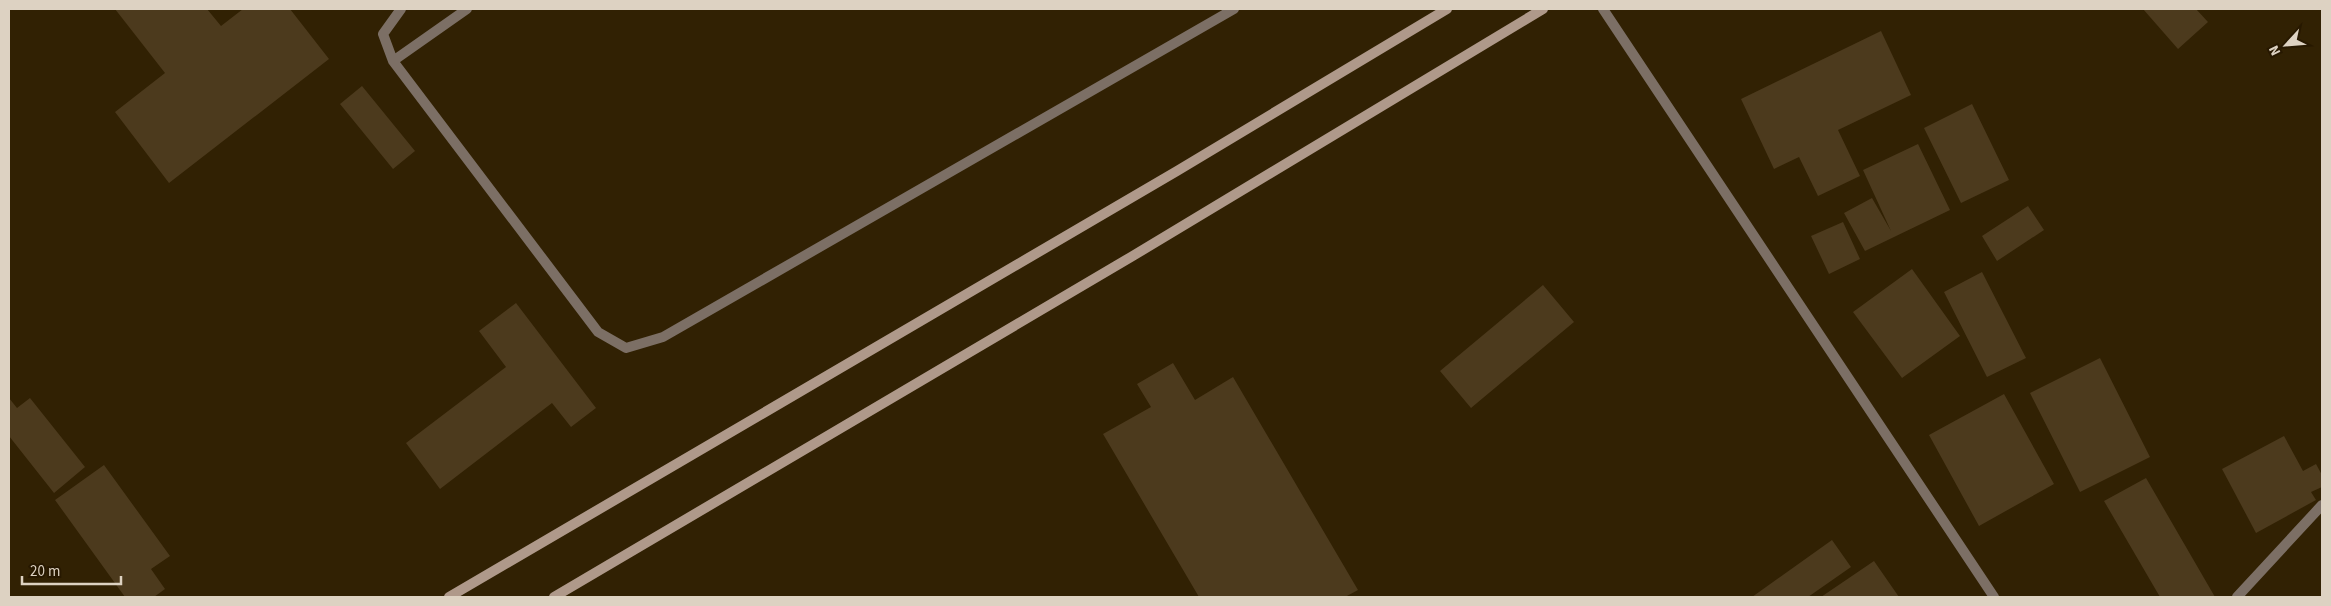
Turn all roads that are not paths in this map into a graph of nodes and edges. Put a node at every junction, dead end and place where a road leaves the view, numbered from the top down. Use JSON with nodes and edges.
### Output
{"nodes":[{"id":1,"x":401,"y":9,"type":"edge"},
{"id":2,"x":467,"y":9,"type":"edge"},
{"id":3,"x":1234,"y":9,"type":"edge"},
{"id":4,"x":1447,"y":9,"type":"edge"},
{"id":5,"x":1543,"y":9,"type":"edge"},
{"id":6,"x":1603,"y":9,"type":"edge"},
{"id":7,"x":393,"y":61,"type":"junction"},
{"id":8,"x":2322,"y":505,"type":"edge"},
{"id":9,"x":449,"y":597,"type":"edge"},
{"id":10,"x":554,"y":597,"type":"edge"},
{"id":11,"x":1994,"y":597,"type":"edge"},
{"id":12,"x":2237,"y":597,"type":"edge"}],
"edges":[{"from":1,"to":7,"type":"street"},
{"from":2,"to":7,"type":"street"},
{"from":3,"to":7,"type":"street"},
{"from":4,"to":9,"type":"street"},
{"from":5,"to":10,"type":"street"},
{"from":6,"to":11,"type":"street"},
{"from":8,"to":12,"type":"street"}]}
